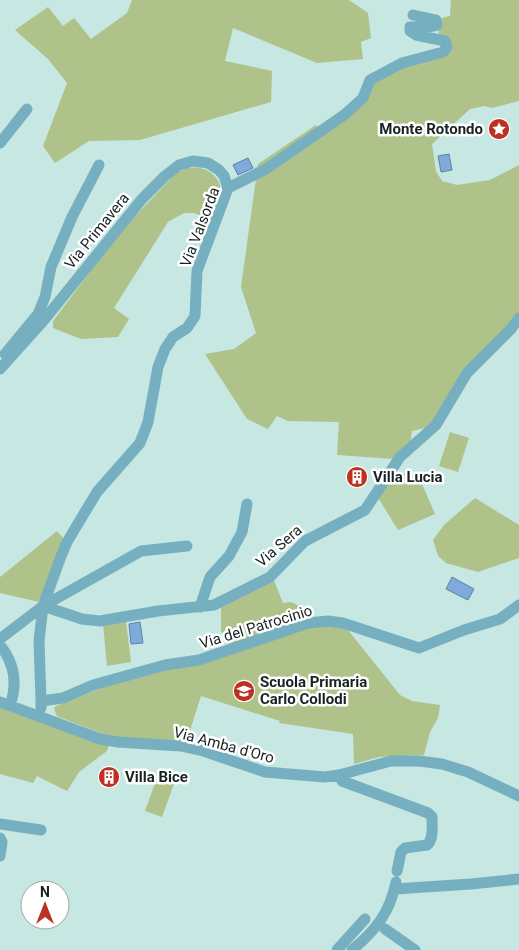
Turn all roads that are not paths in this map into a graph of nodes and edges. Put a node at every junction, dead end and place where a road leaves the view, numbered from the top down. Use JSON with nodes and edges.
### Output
{"nodes":[{"id":1,"x":413,"y":14,"type":"dead end"},
{"id":2,"x":27,"y":109,"type":"dead end"},
{"id":3,"x":0,"y":143,"type":"edge"},
{"id":4,"x":99,"y":165,"type":"dead end"},
{"id":5,"x":228,"y":188,"type":"junction"},
{"id":6,"x":519,"y":318,"type":"edge"},
{"id":7,"x":515,"y":333,"type":"edge"},
{"id":8,"x":1,"y":368,"type":"edge"},
{"id":9,"x":247,"y":504,"type":"dead end"},
{"id":10,"x":187,"y":546,"type":"dead end"},
{"id":11,"x":519,"y":605,"type":"edge"},
{"id":12,"x":43,"y":606,"type":"junction"},
{"id":13,"x":200,"y":608,"type":"junction"},
{"id":14,"x":0,"y":638,"type":"edge"},
{"id":15,"x":0,"y":645,"type":"edge"},
{"id":16,"x":41,"y":701,"type":"junction"},
{"id":17,"x":5,"y":703,"type":"edge"},
{"id":18,"x":41,"y":718,"type":"junction"},
{"id":19,"x":339,"y":775,"type":"junction"},
{"id":20,"x":519,"y":796,"type":"edge"},
{"id":21,"x":0,"y":824,"type":"edge"},
{"id":22,"x":41,"y":830,"type":"dead end"},
{"id":23,"x":0,"y":838,"type":"edge"},
{"id":24,"x":0,"y":856,"type":"edge"},
{"id":25,"x":519,"y":879,"type":"edge"},
{"id":26,"x":396,"y":880,"type":"junction"},
{"id":27,"x":365,"y":919,"type":"dead end"},
{"id":28,"x":385,"y":929,"type":"dead end"},
{"id":29,"x":337,"y":950,"type":"edge"},
{"id":30,"x":352,"y":950,"type":"edge"},
{"id":31,"x":415,"y":950,"type":"edge"}],
"edges":[{"from":1,"to":5,"type":"street","name":"Via Valsorda"},
{"from":2,"to":3,"type":"street"},
{"from":4,"to":8,"type":"street","name":"Via Primavera"},
{"from":5,"to":8,"type":"street","name":"Via Primavera"},
{"from":5,"to":12,"type":"street","name":"Via Valsorda"},
{"from":6,"to":7,"type":"street","name":"Via Sera"},
{"from":7,"to":13,"type":"street","name":"Via Sera"},
{"from":9,"to":13,"type":"street"},
{"from":10,"to":12,"type":"street"},
{"from":11,"to":16,"type":"street","name":"Via del Patrocinio"},
{"from":12,"to":13,"type":"street","name":"Via Sera"},
{"from":12,"to":14,"type":"street"},
{"from":12,"to":16,"type":"street","name":"Via Valsorda"},
{"from":15,"to":17,"type":"street","name":"Via Amba d'Oro"},
{"from":16,"to":18,"type":"street"},
{"from":17,"to":18,"type":"street","name":"Via Amba d'Oro"},
{"from":18,"to":19,"type":"street","name":"Via Amba d'Oro"},
{"from":19,"to":20,"type":"street","name":"Via Amba d'Oro"},
{"from":19,"to":26,"type":"street"},
{"from":21,"to":22,"type":"street"},
{"from":23,"to":24,"type":"street"},
{"from":25,"to":26,"type":"street"},
{"from":26,"to":30,"type":"street"},
{"from":27,"to":29,"type":"street"},
{"from":28,"to":31,"type":"street"}]}
